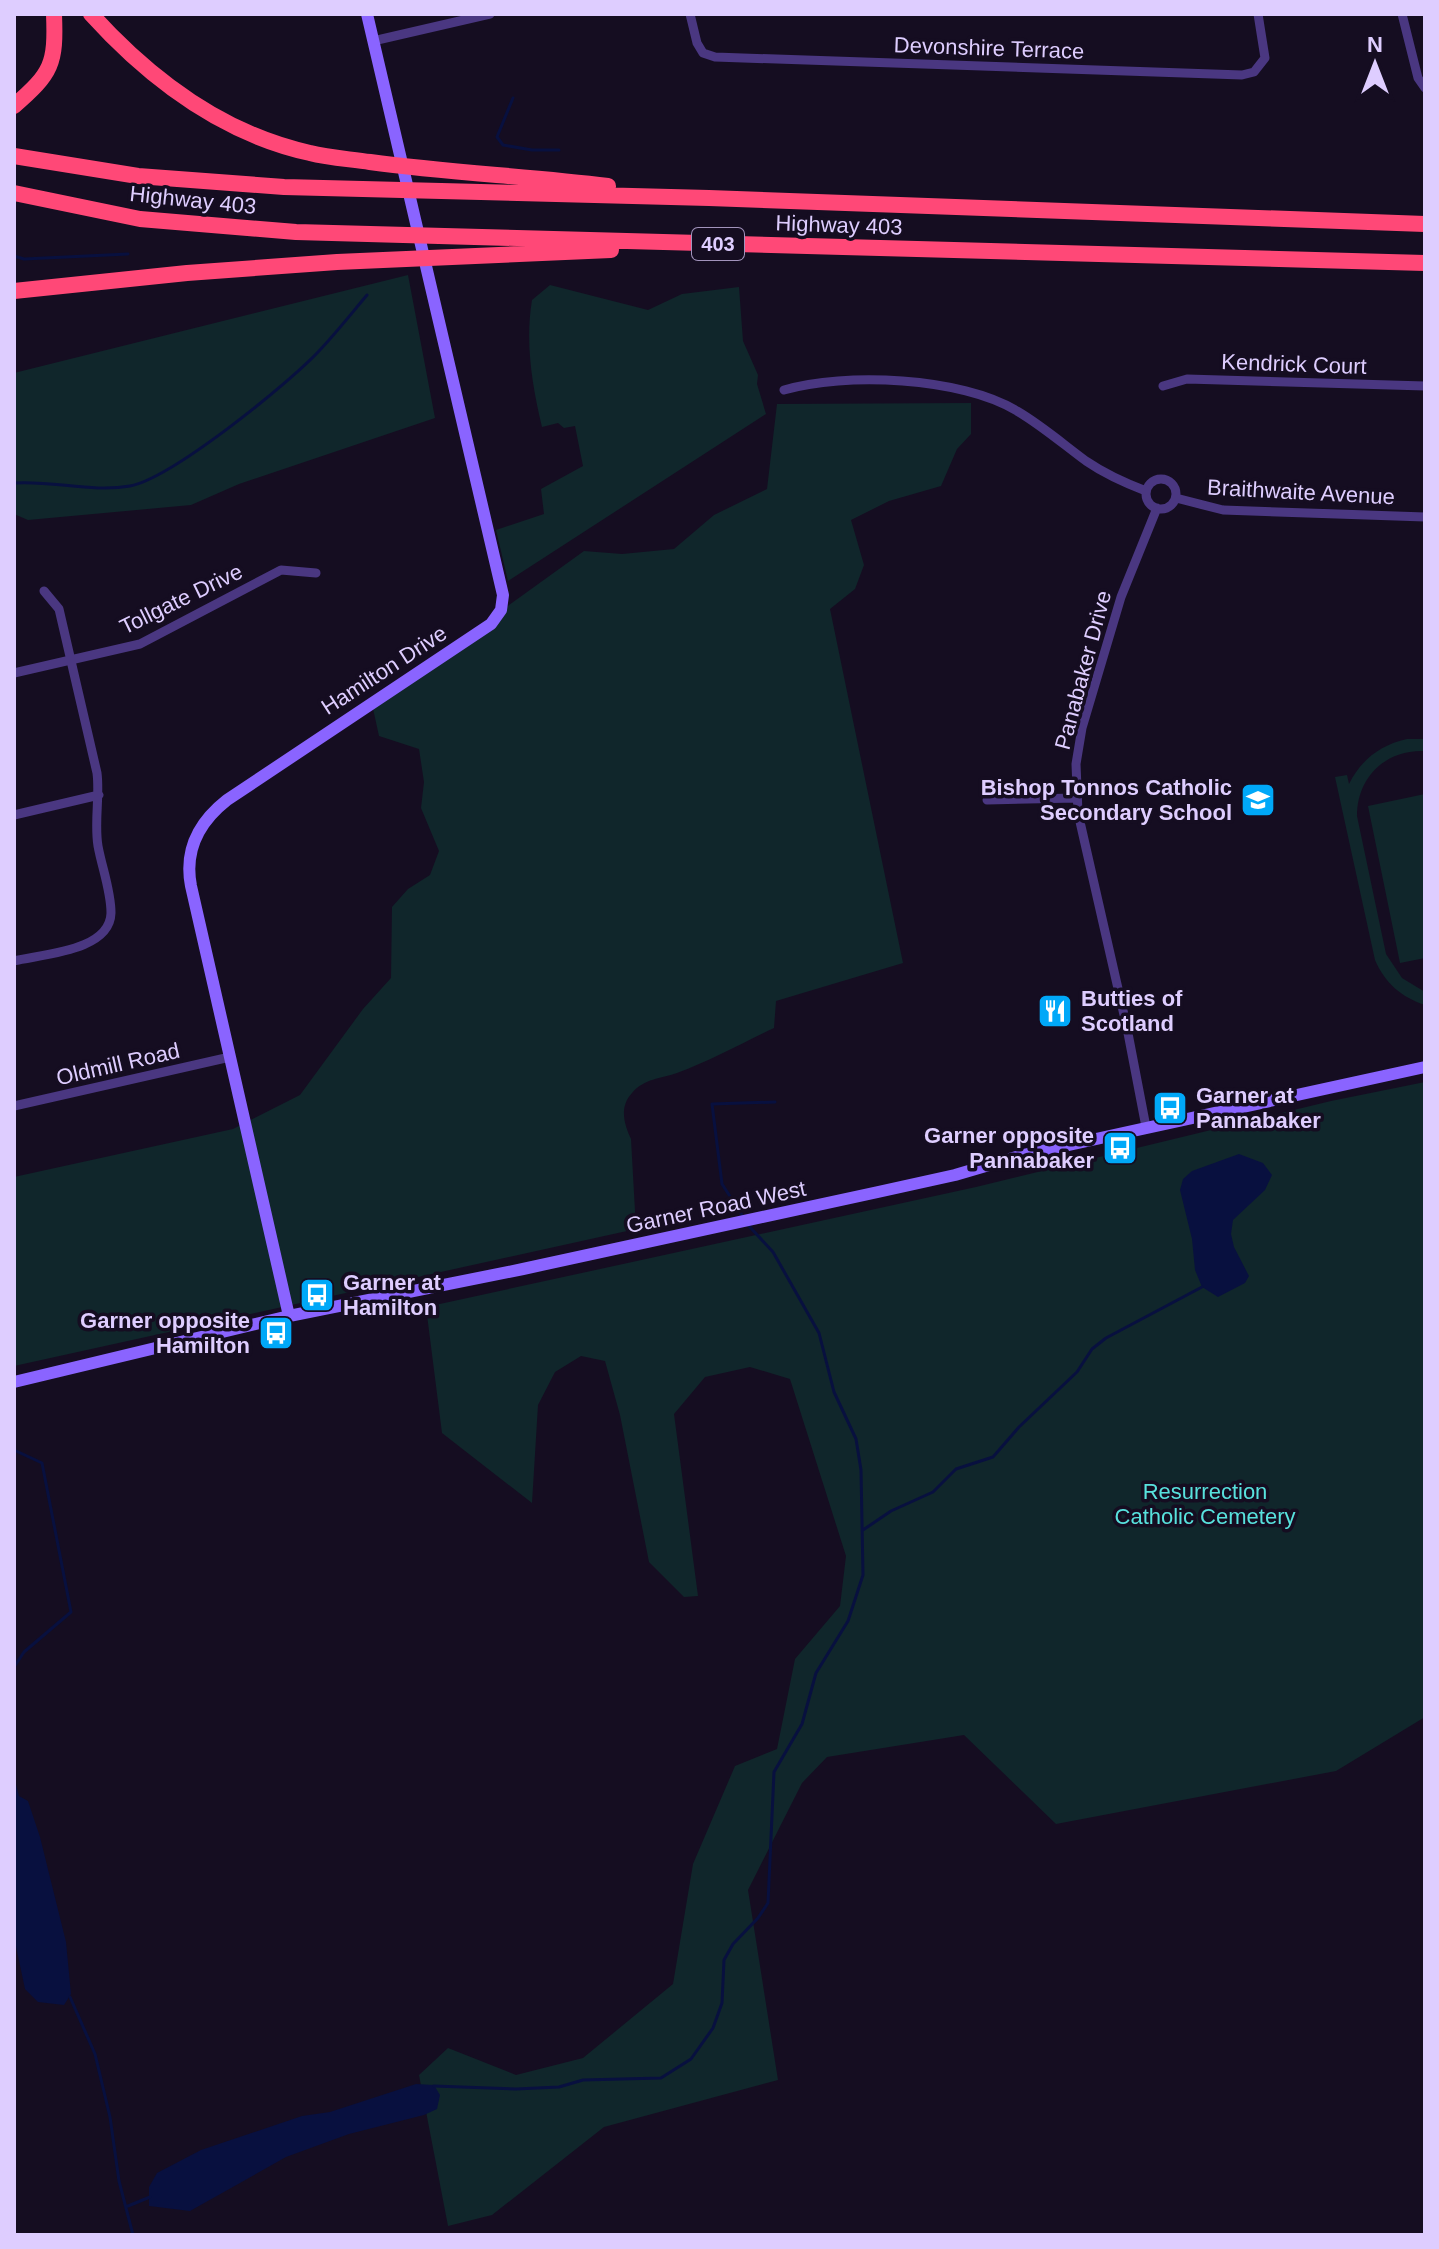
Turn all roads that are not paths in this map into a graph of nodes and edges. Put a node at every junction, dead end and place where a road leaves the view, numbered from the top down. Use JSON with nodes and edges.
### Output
{"nodes":[{"id":1,"x":54,"y":14,"type":"edge"},
{"id":2,"x":91,"y":14,"type":"edge"},
{"id":3,"x":367,"y":14,"type":"edge"},
{"id":4,"x":490,"y":14,"type":"edge"},
{"id":5,"x":690,"y":14,"type":"edge"},
{"id":6,"x":1258,"y":14,"type":"edge"},
{"id":7,"x":1402,"y":14,"type":"edge"},
{"id":8,"x":373,"y":41,"type":"junction"},
{"id":9,"x":1425,"y":88,"type":"edge"},
{"id":10,"x":14,"y":106,"type":"edge"},
{"id":11,"x":14,"y":156,"type":"edge"},
{"id":12,"x":14,"y":193,"type":"edge"},
{"id":13,"x":709,"y":198,"type":"junction"},
{"id":14,"x":1425,"y":224,"type":"edge"},
{"id":15,"x":727,"y":244,"type":"junction"},
{"id":16,"x":1425,"y":263,"type":"edge"},
{"id":17,"x":14,"y":291,"type":"edge"},
{"id":18,"x":1163,"y":386,"type":"dead end"},
{"id":19,"x":1425,"y":386,"type":"edge"},
{"id":20,"x":784,"y":390,"type":"dead end"},
{"id":21,"x":1146,"y":491,"type":"junction"},
{"id":22,"x":1176,"y":498,"type":"junction"},
{"id":23,"x":1157,"y":508,"type":"junction"},
{"id":24,"x":1425,"y":517,"type":"edge"},
{"id":25,"x":316,"y":573,"type":"dead end"},
{"id":26,"x":44,"y":591,"type":"dead end"},
{"id":27,"x":72,"y":660,"type":"junction"},
{"id":28,"x":14,"y":673,"type":"edge"},
{"id":29,"x":99,"y":795,"type":"junction"},
{"id":30,"x":1076,"y":798,"type":"junction"},
{"id":31,"x":987,"y":800,"type":"dead end"},
{"id":32,"x":14,"y":815,"type":"edge"},
{"id":33,"x":14,"y":961,"type":"edge"},
{"id":34,"x":230,"y":1057,"type":"junction"},
{"id":35,"x":1425,"y":1067,"type":"edge"},
{"id":36,"x":14,"y":1106,"type":"edge"},
{"id":37,"x":1146,"y":1127,"type":"junction"},
{"id":38,"x":289,"y":1316,"type":"junction"},
{"id":39,"x":14,"y":1382,"type":"edge"}],
"edges":[{"from":1,"to":10,"type":"highway"},
{"from":2,"to":13,"type":"highway"},
{"from":3,"to":8,"type":"street","name":"Hamilton Drive"},
{"from":4,"to":8,"type":"street"},
{"from":5,"to":6,"type":"street","name":"Devonshire Terrace"},
{"from":7,"to":9,"type":"street"},
{"from":8,"to":34,"type":"street","name":"Hamilton Drive"},
{"from":11,"to":13,"type":"highway","name":"Highway 403","number":"403"},
{"from":12,"to":15,"type":"highway","name":"Highway 403","number":"403"},
{"from":13,"to":14,"type":"highway","name":"Highway 403","number":"403"},
{"from":15,"to":16,"type":"highway","name":"Highway 403","number":"403"},
{"from":15,"to":17,"type":"highway"},
{"from":18,"to":19,"type":"street","name":"Kendrick Court"},
{"from":20,"to":21,"type":"street"},
{"from":21,"to":22,"type":"street"},
{"from":21,"to":23,"type":"street"},
{"from":22,"to":23,"type":"street"},
{"from":22,"to":24,"type":"street","name":"Braithwaite Avenue"},
{"from":23,"to":30,"type":"street","name":"Panabaker Drive"},
{"from":25,"to":27,"type":"street","name":"Tollgate Drive"},
{"from":26,"to":27,"type":"street"},
{"from":27,"to":28,"type":"street","name":"Tollgate Drive"},
{"from":27,"to":29,"type":"street"},
{"from":29,"to":32,"type":"street"},
{"from":29,"to":33,"type":"street"},
{"from":30,"to":31,"type":"street"},
{"from":30,"to":37,"type":"street","name":"Panabaker Drive"},
{"from":34,"to":36,"type":"street","name":"Oldmill Road"},
{"from":34,"to":38,"type":"street","name":"Hamilton Drive"},
{"from":35,"to":37,"type":"street","name":"Garner Road West"},
{"from":37,"to":38,"type":"street","name":"Garner Road West"},
{"from":38,"to":39,"type":"street","name":"Garner Road West"}]}
